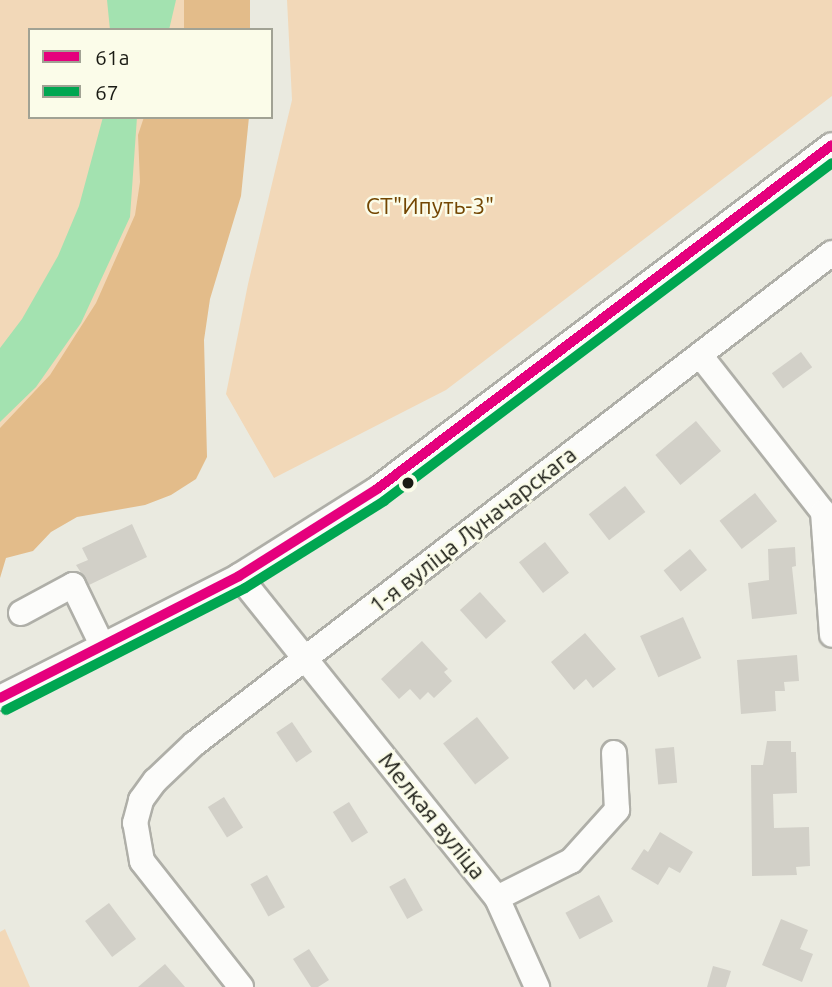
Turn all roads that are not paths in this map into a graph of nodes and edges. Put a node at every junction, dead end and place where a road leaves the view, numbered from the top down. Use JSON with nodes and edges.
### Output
{"nodes":[{"id":1,"x":832,"y":145,"type":"edge"},
{"id":2,"x":832,"y":253,"type":"edge"},
{"id":3,"x":700,"y":355,"type":"junction"},
{"id":4,"x":827,"y":511,"type":"edge"},
{"id":5,"x":239,"y":576,"type":"junction"},
{"id":6,"x":21,"y":613,"type":"dead end"},
{"id":7,"x":832,"y":635,"type":"edge"},
{"id":8,"x":103,"y":648,"type":"junction"},
{"id":9,"x":306,"y":659,"type":"junction"},
{"id":10,"x":0,"y":698,"type":"edge"},
{"id":11,"x":614,"y":754,"type":"dead end"},
{"id":12,"x":497,"y":898,"type":"junction"},
{"id":13,"x":242,"y":987,"type":"edge"},
{"id":14,"x":537,"y":987,"type":"edge"}],
"edges":[{"from":1,"to":5,"type":"street"},
{"from":2,"to":3,"type":"street","name":"1-я вуліца Луначарскага"},
{"from":3,"to":4,"type":"street"},
{"from":3,"to":9,"type":"street","name":"1-я вуліца Луначарскага"},
{"from":4,"to":7,"type":"street"},
{"from":5,"to":8,"type":"street"},
{"from":5,"to":9,"type":"street","name":"Мелкая вуліца"},
{"from":6,"to":8,"type":"street"},
{"from":8,"to":10,"type":"street"},
{"from":9,"to":12,"type":"street","name":"Мелкая вуліца"},
{"from":9,"to":13,"type":"street","name":"1-я вуліца Луначарскага"},
{"from":11,"to":12,"type":"street"},
{"from":12,"to":14,"type":"street","name":"Мелкая вуліца"}]}
